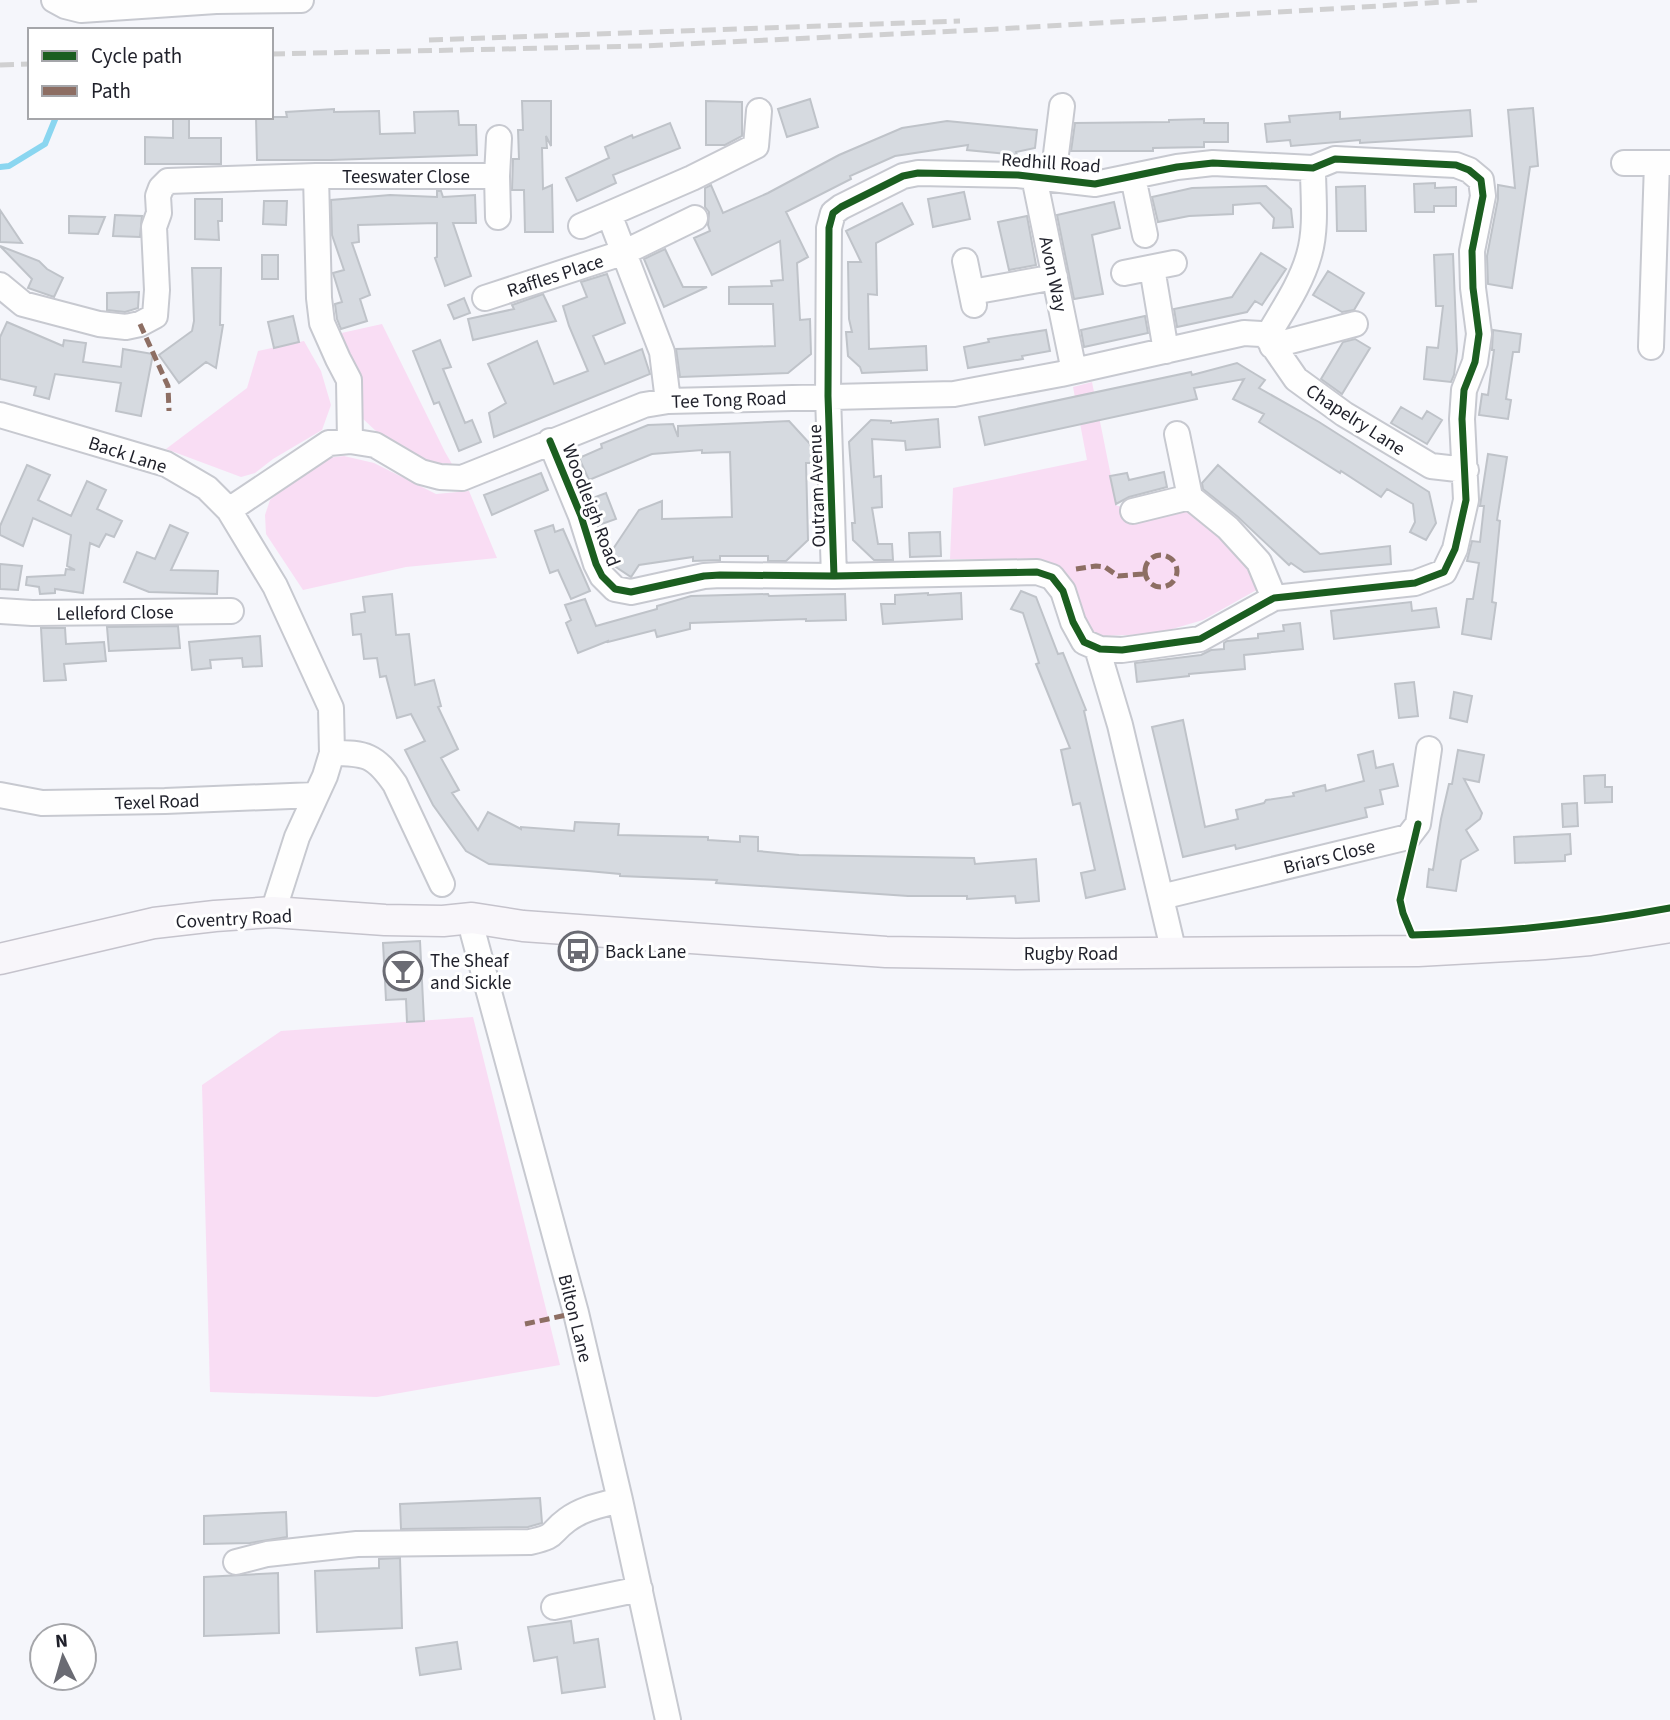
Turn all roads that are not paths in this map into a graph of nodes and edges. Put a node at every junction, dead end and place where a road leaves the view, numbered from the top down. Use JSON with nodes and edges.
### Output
{"nodes":[{"id":1,"x":54,"y":0,"type":"edge"},
{"id":2,"x":244,"y":0,"type":"edge"},
{"id":3,"x":301,"y":0,"type":"edge"},
{"id":4,"x":1062,"y":106,"type":"dead end"},
{"id":5,"x":759,"y":111,"type":"dead end"},
{"id":6,"x":499,"y":138,"type":"dead end"},
{"id":7,"x":1624,"y":163,"type":"dead end"},
{"id":8,"x":1664,"y":163,"type":"edge"},
{"id":9,"x":1313,"y":167,"type":"junction"},
{"id":10,"x":316,"y":176,"type":"junction"},
{"id":11,"x":497,"y":176,"type":"junction"},
{"id":12,"x":1043,"y":177,"type":"junction"},
{"id":13,"x":1133,"y":177,"type":"junction"},
{"id":14,"x":609,"y":214,"type":"junction"},
{"id":15,"x":498,"y":217,"type":"dead end"},
{"id":16,"x":695,"y":218,"type":"dead end"},
{"id":17,"x":581,"y":226,"type":"dead end"},
{"id":18,"x":1145,"y":235,"type":"dead end"},
{"id":19,"x":625,"y":252,"type":"junction"},
{"id":20,"x":965,"y":261,"type":"dead end"},
{"id":21,"x":1662,"y":263,"type":"edge"},
{"id":22,"x":1124,"y":273,"type":"dead end"},
{"id":23,"x":1055,"y":277,"type":"junction"},
{"id":24,"x":0,"y":285,"type":"edge"},
{"id":25,"x":485,"y":298,"type":"dead end"},
{"id":26,"x":1355,"y":324,"type":"dead end"},
{"id":27,"x":1269,"y":342,"type":"junction"},
{"id":28,"x":1651,"y":347,"type":"dead end"},
{"id":29,"x":1166,"y":351,"type":"junction"},
{"id":30,"x":1074,"y":371,"type":"junction"},
{"id":31,"x":828,"y":396,"type":"junction"},
{"id":32,"x":668,"y":401,"type":"junction"},
{"id":33,"x":0,"y":415,"type":"edge"},
{"id":34,"x":1177,"y":433,"type":"dead end"},
{"id":35,"x":351,"y":440,"type":"junction"},
{"id":36,"x":550,"y":441,"type":"junction"},
{"id":37,"x":1466,"y":470,"type":"junction"},
{"id":38,"x":1190,"y":497,"type":"junction"},
{"id":39,"x":229,"y":510,"type":"junction"},
{"id":40,"x":1133,"y":511,"type":"dead end"},
{"id":41,"x":834,"y":576,"type":"junction"},
{"id":42,"x":1274,"y":598,"type":"junction"},
{"id":43,"x":0,"y":611,"type":"edge"},
{"id":44,"x":231,"y":611,"type":"dead end"},
{"id":45,"x":1097,"y":648,"type":"junction"},
{"id":46,"x":1429,"y":749,"type":"dead end"},
{"id":47,"x":332,"y":753,"type":"junction"},
{"id":48,"x":0,"y":795,"type":"edge"},
{"id":49,"x":315,"y":795,"type":"junction"},
{"id":50,"x":442,"y":884,"type":"dead end"},
{"id":51,"x":1161,"y":897,"type":"junction"},
{"id":52,"x":273,"y":912,"type":"junction"},
{"id":53,"x":472,"y":918,"type":"junction"},
{"id":54,"x":1670,"y":927,"type":"edge"},
{"id":55,"x":1174,"y":953,"type":"junction"},
{"id":56,"x":0,"y":959,"type":"edge"},
{"id":57,"x":620,"y":1500,"type":"junction"},
{"id":58,"x":236,"y":1562,"type":"dead end"},
{"id":59,"x":640,"y":1589,"type":"junction"},
{"id":60,"x":554,"y":1607,"type":"dead end"},
{"id":61,"x":668,"y":1720,"type":"edge"}],
"edges":[{"from":1,"to":2,"type":"street"},
{"from":2,"to":3,"type":"street"},
{"from":4,"to":12,"type":"street","name":"Avon Way"},
{"from":5,"to":14,"type":"street"},
{"from":6,"to":11,"type":"street"},
{"from":7,"to":8,"type":"street"},
{"from":8,"to":21,"type":"street"},
{"from":9,"to":13,"type":"street","name":"Redhill Road"},
{"from":9,"to":27,"type":"street"},
{"from":9,"to":37,"type":"street","name":"Redhill Road"},
{"from":10,"to":11,"type":"street","name":"Teeswater Close"},
{"from":10,"to":24,"type":"street","name":"Teeswater Close"},
{"from":10,"to":35,"type":"street","name":"Teeswater Close"},
{"from":11,"to":15,"type":"street"},
{"from":12,"to":13,"type":"street","name":"Redhill Road"},
{"from":12,"to":23,"type":"street","name":"Avon Way"},
{"from":12,"to":31,"type":"street","name":"Redhill Road"},
{"from":13,"to":18,"type":"street"},
{"from":14,"to":17,"type":"street"},
{"from":14,"to":19,"type":"street"},
{"from":16,"to":19,"type":"street","name":"Raffles Place"},
{"from":19,"to":25,"type":"street","name":"Raffles Place"},
{"from":19,"to":32,"type":"street","name":"Raffles Place"},
{"from":20,"to":23,"type":"street"},
{"from":21,"to":28,"type":"street"},
{"from":22,"to":29,"type":"street"},
{"from":23,"to":30,"type":"street","name":"Avon Way"},
{"from":26,"to":27,"type":"street","name":"Tee Tong Road"},
{"from":27,"to":29,"type":"street","name":"Tee Tong Road"},
{"from":27,"to":37,"type":"street","name":"Chapelry Lane"},
{"from":29,"to":30,"type":"street","name":"Tee Tong Road"},
{"from":30,"to":31,"type":"street","name":"Tee Tong Road"},
{"from":31,"to":32,"type":"street","name":"Tee Tong Road"},
{"from":31,"to":41,"type":"street","name":"Outram Avenue"},
{"from":32,"to":36,"type":"street","name":"Tee Tong Road"},
{"from":33,"to":39,"type":"street","name":"Back Lane"},
{"from":34,"to":38,"type":"street"},
{"from":35,"to":36,"type":"street","name":"Tee Tong Road"},
{"from":35,"to":39,"type":"street"},
{"from":36,"to":41,"type":"street","name":"Woodleigh Road"},
{"from":37,"to":42,"type":"street"},
{"from":38,"to":40,"type":"street"},
{"from":38,"to":42,"type":"street"},
{"from":39,"to":47,"type":"street","name":"Back Lane"},
{"from":41,"to":45,"type":"street","name":"Woodleigh Road"},
{"from":42,"to":45,"type":"street"},
{"from":43,"to":44,"type":"street","name":"Lelleford Close"},
{"from":45,"to":51,"type":"street"},
{"from":46,"to":51,"type":"street","name":"Briars Close"},
{"from":47,"to":49,"type":"street","name":"Back Lane"},
{"from":47,"to":50,"type":"street"},
{"from":48,"to":49,"type":"street","name":"Texel Road"},
{"from":49,"to":52,"type":"street","name":"Back Lane"},
{"from":51,"to":55,"type":"street"},
{"from":52,"to":53,"type":"main road","name":"Coventry Road"},
{"from":52,"to":56,"type":"main road","name":"Coventry Road"},
{"from":53,"to":55,"type":"main road","name":"Rugby Road"},
{"from":53,"to":57,"type":"street","name":"Bilton Lane"},
{"from":54,"to":55,"type":"main road","name":"Rugby Road"},
{"from":57,"to":58,"type":"street"},
{"from":57,"to":59,"type":"street","name":"Bilton Lane"},
{"from":59,"to":60,"type":"street"},
{"from":59,"to":61,"type":"street","name":"Bilton Lane"}]}
